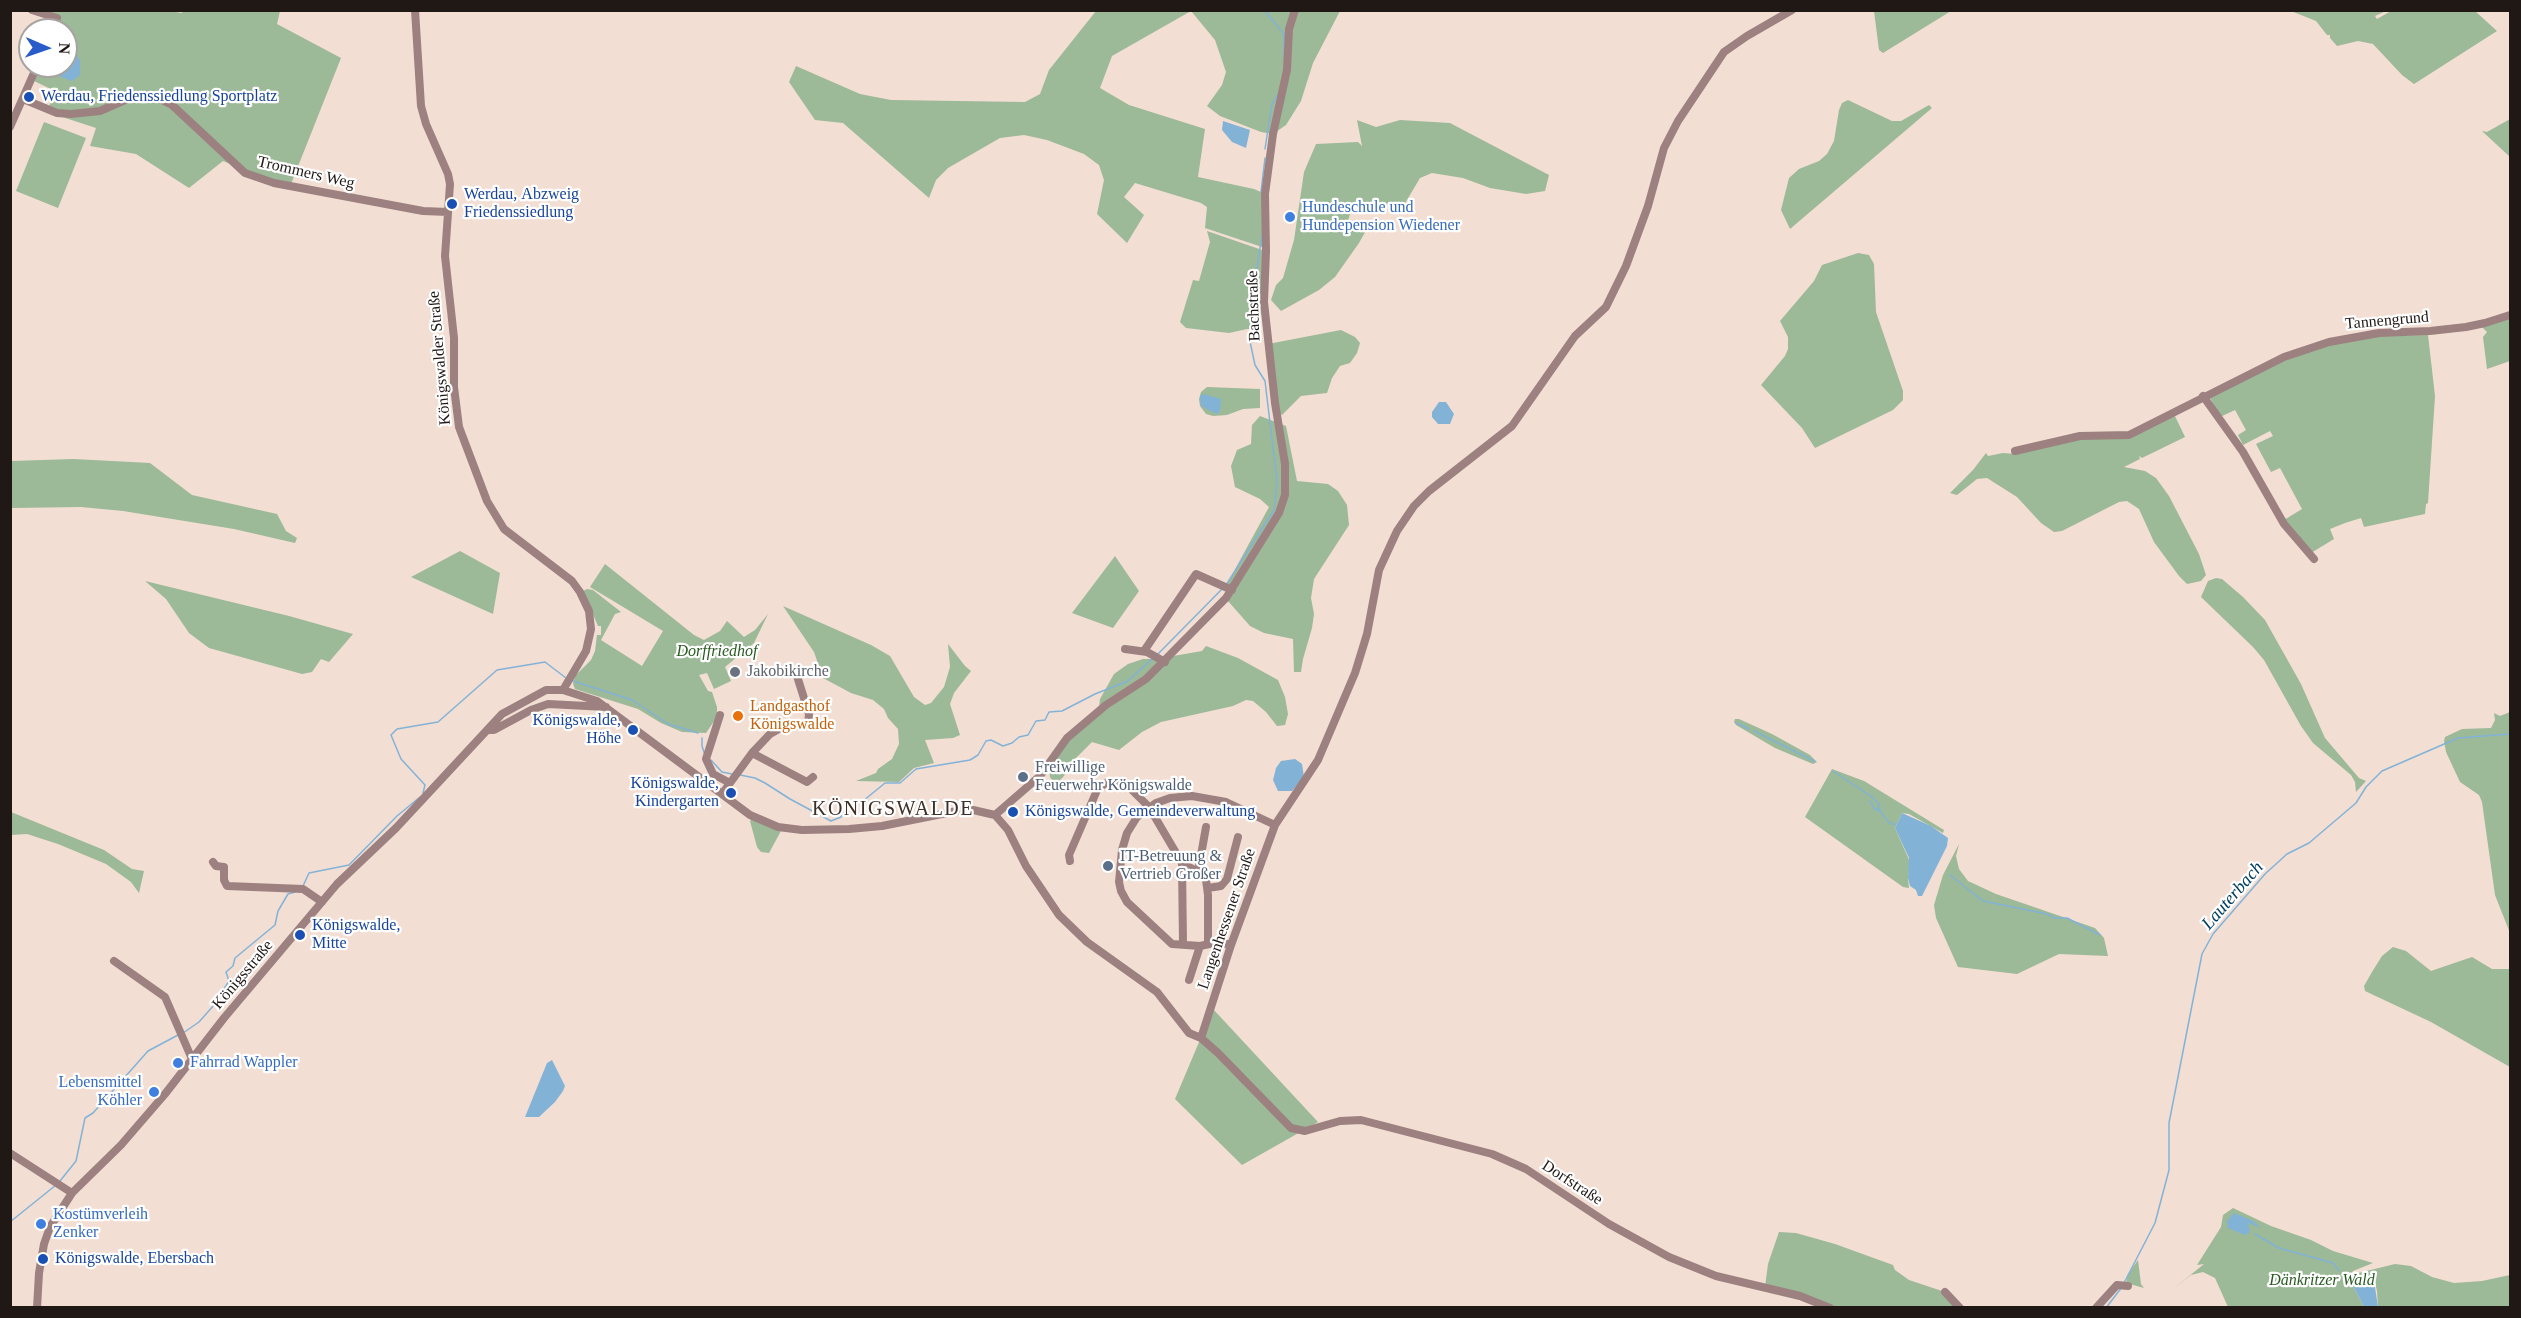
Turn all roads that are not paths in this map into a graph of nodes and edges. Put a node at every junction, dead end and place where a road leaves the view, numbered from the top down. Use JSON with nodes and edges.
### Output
{"nodes":[{"id":1,"x":32,"y":10,"type":"edge"},
{"id":2,"x":414,"y":10,"type":"edge"},
{"id":3,"x":1295,"y":10,"type":"edge"},
{"id":4,"x":1792,"y":10,"type":"edge"},
{"id":5,"x":57,"y":18,"type":"edge"},
{"id":6,"x":32,"y":78,"type":"edge"},
{"id":7,"x":23,"y":99,"type":"junction"},
{"id":8,"x":11,"y":125,"type":"edge"},
{"id":9,"x":448,"y":212,"type":"junction"},
{"id":10,"x":2511,"y":315,"type":"edge"},
{"id":11,"x":2203,"y":396,"type":"junction"},
{"id":12,"x":2015,"y":451,"type":"dead end"},
{"id":13,"x":2314,"y":559,"type":"dead end"},
{"id":14,"x":1227,"y":587,"type":"junction"},
{"id":15,"x":1125,"y":649,"type":"dead end"},
{"id":16,"x":1151,"y":654,"type":"junction"},
{"id":17,"x":1165,"y":662,"type":"junction"},
{"id":18,"x":797,"y":676,"type":"dead end"},
{"id":19,"x":565,"y":686,"type":"junction"},
{"id":20,"x":608,"y":707,"type":"junction"},
{"id":21,"x":720,"y":715,"type":"dead end"},
{"id":22,"x":488,"y":730,"type":"junction"},
{"id":23,"x":752,"y":753,"type":"junction"},
{"id":24,"x":813,"y":777,"type":"dead end"},
{"id":25,"x":730,"y":783,"type":"junction"},
{"id":26,"x":722,"y":794,"type":"junction"},
{"id":27,"x":1149,"y":807,"type":"junction"},
{"id":28,"x":995,"y":814,"type":"junction"},
{"id":29,"x":1275,"y":825,"type":"junction"},
{"id":30,"x":1206,"y":827,"type":"dead end"},
{"id":31,"x":1238,"y":837,"type":"dead end"},
{"id":32,"x":1070,"y":861,"type":"dead end"},
{"id":33,"x":213,"y":862,"type":"dead end"},
{"id":34,"x":1182,"y":863,"type":"junction"},
{"id":35,"x":1198,"y":872,"type":"junction"},
{"id":36,"x":1208,"y":888,"type":"junction"},
{"id":37,"x":322,"y":902,"type":"junction"},
{"id":38,"x":1183,"y":944,"type":"junction"},
{"id":39,"x":1204,"y":944,"type":"junction"},
{"id":40,"x":1231,"y":945,"type":"junction"},
{"id":41,"x":114,"y":962,"type":"dead end"},
{"id":42,"x":1190,"y":980,"type":"dead end"},
{"id":43,"x":1201,"y":1038,"type":"junction"},
{"id":44,"x":192,"y":1059,"type":"junction"},
{"id":45,"x":10,"y":1153,"type":"edge"},
{"id":46,"x":72,"y":1193,"type":"junction"},
{"id":47,"x":2126,"y":1285,"type":"dead end"},
{"id":48,"x":1945,"y":1292,"type":"dead end"},
{"id":49,"x":37,"y":1308,"type":"edge"},
{"id":50,"x":1830,"y":1308,"type":"edge"},
{"id":51,"x":1960,"y":1308,"type":"edge"},
{"id":52,"x":2096,"y":1308,"type":"edge"}],
"edges":[{"from":1,"to":5,"type":"street"},
{"from":2,"to":9,"type":"street","name":"Königswalder Straße"},
{"from":3,"to":14,"type":"street","name":"Bachstraße"},
{"from":4,"to":29,"type":"street","name":"Langenhessener Straße"},
{"from":6,"to":7,"type":"street"},
{"from":7,"to":8,"type":"street"},
{"from":7,"to":9,"type":"street","name":"Trommers Weg"},
{"from":9,"to":19,"type":"street","name":"Königswalder Straße"},
{"from":10,"to":11,"type":"street","name":"Tannengrund"},
{"from":11,"to":12,"type":"street","name":"Tannengrund"},
{"from":11,"to":13,"type":"street"},
{"from":14,"to":16,"type":"street"},
{"from":14,"to":17,"type":"street","name":"Bachstraße"},
{"from":15,"to":16,"type":"street"},
{"from":16,"to":17,"type":"street"},
{"from":17,"to":28,"type":"street","name":"Bachstraße"},
{"from":18,"to":23,"type":"street"},
{"from":19,"to":20,"type":"street"},
{"from":19,"to":22,"type":"street","name":"Königsstraße"},
{"from":20,"to":22,"type":"street"},
{"from":20,"to":26,"type":"street"},
{"from":21,"to":25,"type":"street"},
{"from":22,"to":37,"type":"street","name":"Königsstraße"},
{"from":23,"to":24,"type":"street"},
{"from":23,"to":25,"type":"street"},
{"from":25,"to":26,"type":"street"},
{"from":26,"to":28,"type":"street"},
{"from":27,"to":29,"type":"street"},
{"from":27,"to":32,"type":"street"},
{"from":27,"to":34,"type":"street"},
{"from":27,"to":38,"type":"street"},
{"from":28,"to":43,"type":"street"},
{"from":29,"to":40,"type":"street","name":"Langenhessener Straße"},
{"from":30,"to":35,"type":"street"},
{"from":31,"to":36,"type":"street"},
{"from":33,"to":37,"type":"street"},
{"from":34,"to":35,"type":"street"},
{"from":34,"to":38,"type":"street"},
{"from":35,"to":36,"type":"street"},
{"from":36,"to":39,"type":"street"},
{"from":37,"to":44,"type":"street","name":"Königsstraße"},
{"from":38,"to":39,"type":"street"},
{"from":39,"to":40,"type":"street"},
{"from":39,"to":42,"type":"street"},
{"from":40,"to":43,"type":"street","name":"Langenhessener Straße"},
{"from":41,"to":44,"type":"street"},
{"from":43,"to":50,"type":"street","name":"Dorfstraße"},
{"from":44,"to":46,"type":"street","name":"Königsstraße"},
{"from":45,"to":46,"type":"street"},
{"from":46,"to":49,"type":"street","name":"Königsstraße"},
{"from":47,"to":52,"type":"street"},
{"from":48,"to":51,"type":"street"}]}
